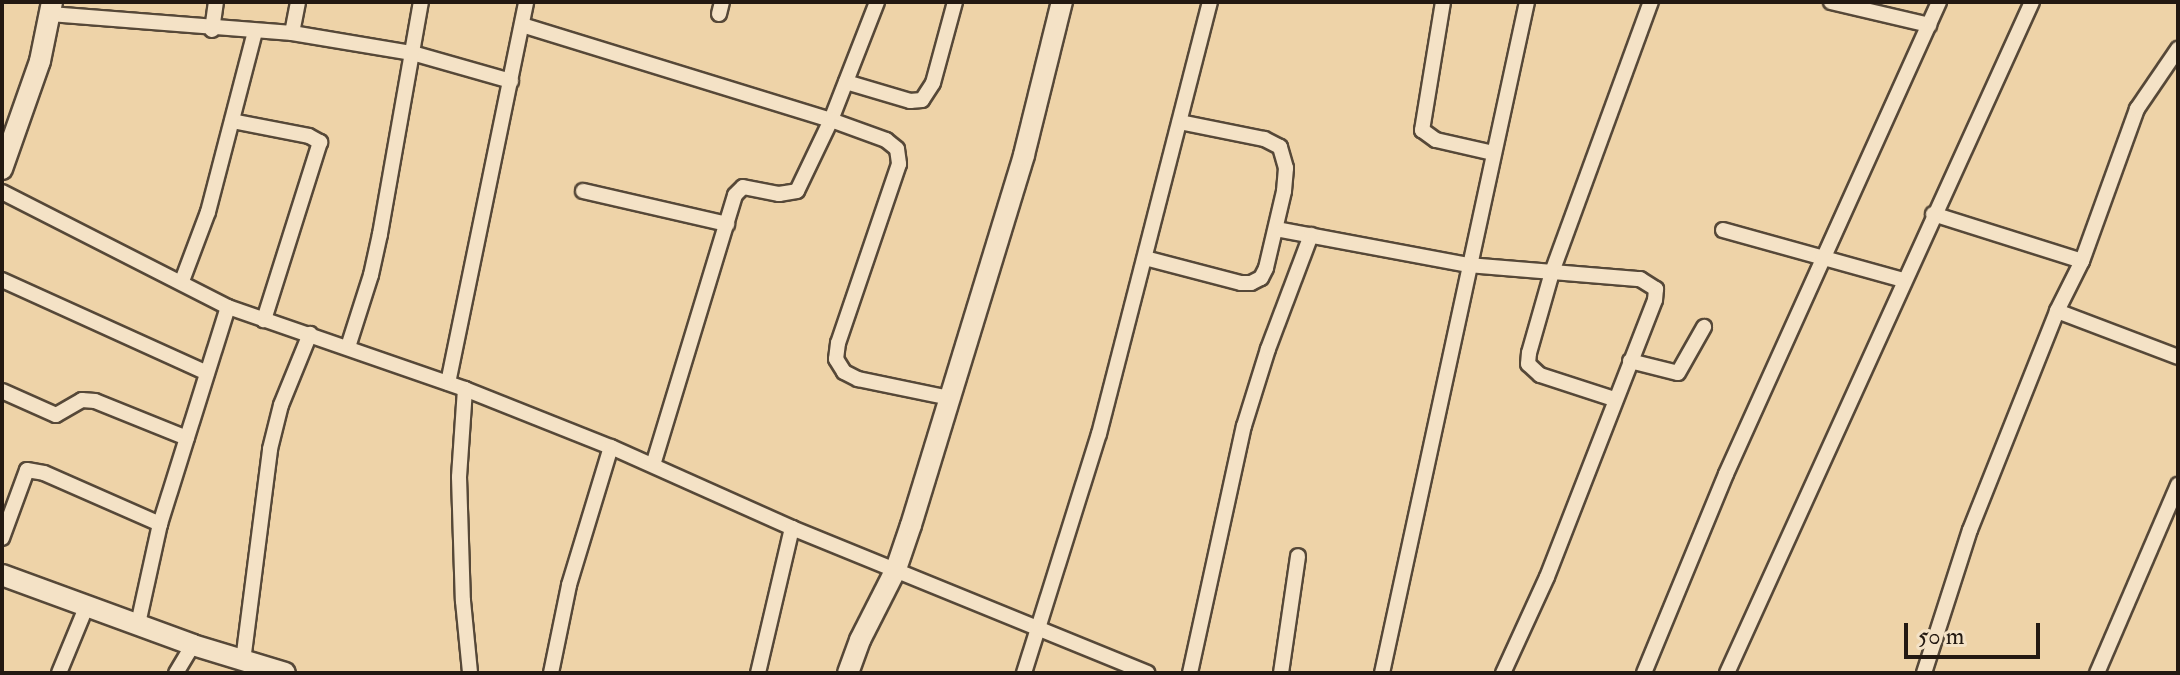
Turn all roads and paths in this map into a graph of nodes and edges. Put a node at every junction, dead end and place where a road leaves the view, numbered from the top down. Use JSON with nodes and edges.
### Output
{"nodes":[{"id":1,"x":216,"y":2,"type":"edge"},
{"id":2,"x":298,"y":2,"type":"edge"},
{"id":3,"x":421,"y":2,"type":"edge"},
{"id":4,"x":526,"y":2,"type":"edge"},
{"id":5,"x":877,"y":2,"type":"edge"},
{"id":6,"x":955,"y":2,"type":"edge"},
{"id":7,"x":1062,"y":2,"type":"edge"},
{"id":8,"x":1210,"y":2,"type":"edge"},
{"id":9,"x":1443,"y":2,"type":"edge"},
{"id":10,"x":1527,"y":2,"type":"edge"},
{"id":11,"x":1651,"y":2,"type":"edge"},
{"id":12,"x":1831,"y":2,"type":"edge"},
{"id":13,"x":1939,"y":2,"type":"edge"},
{"id":14,"x":2032,"y":2,"type":"edge"},
{"id":15,"x":51,"y":8,"type":"edge"},
{"id":16,"x":522,"y":25,"type":"junction"},
{"id":17,"x":1929,"y":25,"type":"junction"},
{"id":18,"x":212,"y":30,"type":"junction"},
{"id":19,"x":255,"y":32,"type":"junction"},
{"id":20,"x":292,"y":33,"type":"junction"},
{"id":21,"x":2178,"y":49,"type":"edge"},
{"id":22,"x":412,"y":53,"type":"junction"},
{"id":23,"x":511,"y":81,"type":"junction"},
{"id":24,"x":846,"y":82,"type":"junction"},
{"id":25,"x":831,"y":120,"type":"junction"},
{"id":26,"x":232,"y":121,"type":"junction"},
{"id":27,"x":1180,"y":122,"type":"junction"},
{"id":28,"x":1493,"y":153,"type":"junction"},
{"id":29,"x":2,"y":169,"type":"edge"},
{"id":30,"x":583,"y":191,"type":"dead end"},
{"id":31,"x":2,"y":192,"type":"edge"},
{"id":32,"x":1933,"y":214,"type":"junction"},
{"id":33,"x":727,"y":224,"type":"junction"},
{"id":34,"x":1276,"y":229,"type":"junction"},
{"id":35,"x":1723,"y":230,"type":"dead end"},
{"id":36,"x":1311,"y":235,"type":"junction"},
{"id":37,"x":1825,"y":257,"type":"junction"},
{"id":38,"x":1145,"y":258,"type":"junction"},
{"id":39,"x":2082,"y":261,"type":"junction"},
{"id":40,"x":1468,"y":265,"type":"junction"},
{"id":41,"x":1552,"y":272,"type":"junction"},
{"id":42,"x":2,"y":280,"type":"edge"},
{"id":43,"x":1903,"y":280,"type":"junction"},
{"id":44,"x":182,"y":281,"type":"junction"},
{"id":45,"x":228,"y":307,"type":"junction"},
{"id":46,"x":2057,"y":311,"type":"junction"},
{"id":47,"x":264,"y":320,"type":"junction"},
{"id":48,"x":1704,"y":327,"type":"dead end"},
{"id":49,"x":310,"y":334,"type":"junction"},
{"id":50,"x":348,"y":347,"type":"junction"},
{"id":51,"x":2178,"y":357,"type":"edge"},
{"id":52,"x":1630,"y":361,"type":"junction"},
{"id":53,"x":207,"y":373,"type":"junction"},
{"id":54,"x":448,"y":383,"type":"junction"},
{"id":55,"x":465,"y":389,"type":"junction"},
{"id":56,"x":2,"y":391,"type":"edge"},
{"id":57,"x":950,"y":398,"type":"junction"},
{"id":58,"x":1614,"y":399,"type":"junction"},
{"id":59,"x":187,"y":438,"type":"junction"},
{"id":60,"x":611,"y":447,"type":"junction"},
{"id":61,"x":653,"y":465,"type":"junction"},
{"id":62,"x":2178,"y":485,"type":"edge"},
{"id":63,"x":160,"y":524,"type":"junction"},
{"id":64,"x":792,"y":528,"type":"junction"},
{"id":65,"x":2,"y":538,"type":"edge"},
{"id":66,"x":1298,"y":556,"type":"dead end"},
{"id":67,"x":896,"y":569,"type":"junction"},
{"id":68,"x":2,"y":575,"type":"edge"},
{"id":69,"x":87,"y":605,"type":"junction"},
{"id":70,"x":138,"y":624,"type":"junction"},
{"id":71,"x":1038,"y":627,"type":"junction"},
{"id":72,"x":193,"y":645,"type":"junction"},
{"id":73,"x":243,"y":661,"type":"junction"},
{"id":74,"x":59,"y":673,"type":"edge"},
{"id":75,"x":176,"y":673,"type":"edge"},
{"id":76,"x":285,"y":673,"type":"edge"},
{"id":77,"x":470,"y":673,"type":"edge"},
{"id":78,"x":551,"y":673,"type":"edge"},
{"id":79,"x":758,"y":673,"type":"edge"},
{"id":80,"x":848,"y":673,"type":"edge"},
{"id":81,"x":1024,"y":673,"type":"edge"},
{"id":82,"x":1148,"y":673,"type":"edge"},
{"id":83,"x":1190,"y":673,"type":"edge"},
{"id":84,"x":1281,"y":673,"type":"edge"},
{"id":85,"x":1382,"y":673,"type":"edge"},
{"id":86,"x":1503,"y":673,"type":"edge"},
{"id":87,"x":1644,"y":673,"type":"edge"},
{"id":88,"x":1727,"y":673,"type":"edge"},
{"id":89,"x":1924,"y":673,"type":"edge"},
{"id":90,"x":2097,"y":673,"type":"edge"}],
"edges":[{"from":1,"to":18,"type":"street"},
{"from":2,"to":20,"type":"street"},
{"from":3,"to":22,"type":"street"},
{"from":4,"to":16,"type":"street"},
{"from":5,"to":24,"type":"street"},
{"from":6,"to":24,"type":"street"},
{"from":7,"to":57,"type":"street"},
{"from":8,"to":27,"type":"street"},
{"from":9,"to":28,"type":"street"},
{"from":10,"to":28,"type":"street"},
{"from":11,"to":41,"type":"street"},
{"from":12,"to":17,"type":"street"},
{"from":13,"to":17,"type":"street"},
{"from":14,"to":32,"type":"street"},
{"from":15,"to":18,"type":"street"},
{"from":15,"to":29,"type":"street"},
{"from":16,"to":23,"type":"street"},
{"from":16,"to":25,"type":"street"},
{"from":17,"to":37,"type":"street"},
{"from":18,"to":19,"type":"street"},
{"from":19,"to":20,"type":"street"},
{"from":19,"to":26,"type":"street"},
{"from":20,"to":22,"type":"street"},
{"from":21,"to":39,"type":"street"},
{"from":22,"to":23,"type":"street"},
{"from":22,"to":50,"type":"street"},
{"from":23,"to":54,"type":"street"},
{"from":24,"to":25,"type":"street"},
{"from":25,"to":33,"type":"street"},
{"from":25,"to":57,"type":"street"},
{"from":26,"to":44,"type":"street"},
{"from":26,"to":47,"type":"street"},
{"from":27,"to":34,"type":"street"},
{"from":27,"to":38,"type":"street"},
{"from":28,"to":40,"type":"street"},
{"from":30,"to":33,"type":"street"},
{"from":31,"to":44,"type":"street"},
{"from":32,"to":39,"type":"street"},
{"from":32,"to":43,"type":"street"},
{"from":33,"to":61,"type":"street"},
{"from":34,"to":36,"type":"street"},
{"from":34,"to":38,"type":"street"},
{"from":35,"to":37,"type":"street"},
{"from":36,"to":40,"type":"street"},
{"from":36,"to":83,"type":"street"},
{"from":37,"to":43,"type":"street"},
{"from":37,"to":87,"type":"street"},
{"from":38,"to":71,"type":"street"},
{"from":39,"to":46,"type":"street"},
{"from":40,"to":41,"type":"street"},
{"from":40,"to":85,"type":"street"},
{"from":41,"to":52,"type":"street"},
{"from":41,"to":58,"type":"street"},
{"from":42,"to":53,"type":"street"},
{"from":43,"to":88,"type":"street"},
{"from":44,"to":45,"type":"street"},
{"from":45,"to":47,"type":"street"},
{"from":45,"to":53,"type":"street"},
{"from":46,"to":51,"type":"street"},
{"from":46,"to":89,"type":"street"},
{"from":47,"to":49,"type":"street"},
{"from":48,"to":52,"type":"street"},
{"from":49,"to":50,"type":"street"},
{"from":49,"to":73,"type":"street"},
{"from":50,"to":54,"type":"street"},
{"from":52,"to":58,"type":"street"},
{"from":53,"to":59,"type":"street"},
{"from":54,"to":55,"type":"street"},
{"from":55,"to":60,"type":"street"},
{"from":55,"to":77,"type":"street"},
{"from":56,"to":59,"type":"street"},
{"from":57,"to":67,"type":"street"},
{"from":58,"to":86,"type":"street"},
{"from":59,"to":63,"type":"street"},
{"from":60,"to":61,"type":"street"},
{"from":60,"to":78,"type":"street"},
{"from":61,"to":64,"type":"street"},
{"from":62,"to":90,"type":"street"},
{"from":63,"to":65,"type":"street"},
{"from":63,"to":70,"type":"street"},
{"from":64,"to":67,"type":"street"},
{"from":64,"to":79,"type":"street"},
{"from":66,"to":84,"type":"street"},
{"from":67,"to":71,"type":"street"},
{"from":67,"to":80,"type":"street"},
{"from":68,"to":69,"type":"street"},
{"from":69,"to":70,"type":"street"},
{"from":69,"to":74,"type":"street"},
{"from":70,"to":72,"type":"street"},
{"from":71,"to":81,"type":"street"},
{"from":71,"to":82,"type":"street"},
{"from":72,"to":73,"type":"street"},
{"from":72,"to":75,"type":"street"},
{"from":73,"to":76,"type":"street"}]}
